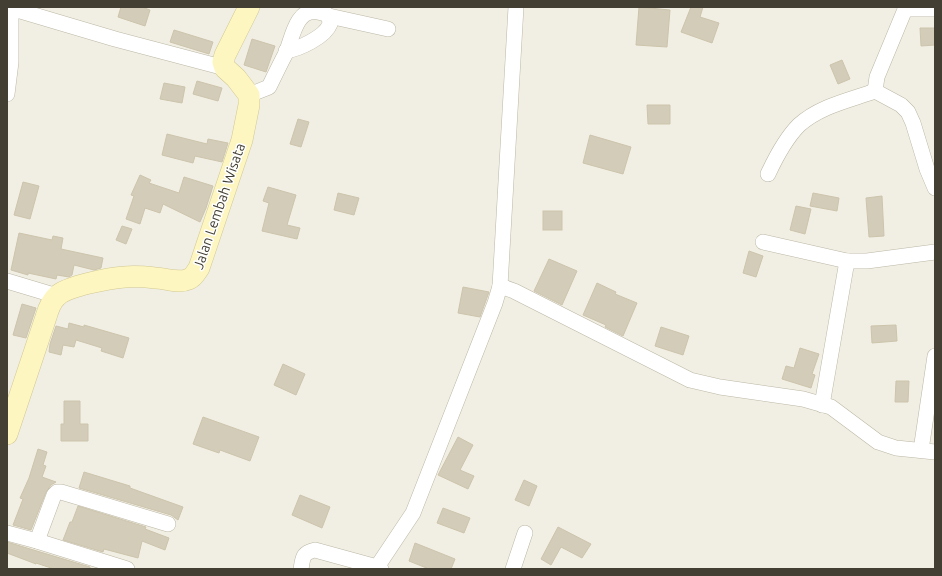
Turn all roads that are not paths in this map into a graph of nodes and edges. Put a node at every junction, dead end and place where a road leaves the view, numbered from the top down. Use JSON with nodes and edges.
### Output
{"nodes":[{"id":1,"x":249,"y":7,"type":"edge"},
{"id":2,"x":516,"y":7,"type":"edge"},
{"id":3,"x":9,"y":8,"type":"edge"},
{"id":4,"x":906,"y":8,"type":"edge"},
{"id":5,"x":935,"y":8,"type":"edge"},
{"id":6,"x":329,"y":16,"type":"junction"},
{"id":7,"x":388,"y":29,"type":"dead end"},
{"id":8,"x":286,"y":51,"type":"junction"},
{"id":9,"x":225,"y":68,"type":"junction"},
{"id":10,"x":875,"y":91,"type":"junction"},
{"id":11,"x":7,"y":94,"type":"edge"},
{"id":12,"x":249,"y":95,"type":"junction"},
{"id":13,"x":768,"y":174,"type":"dead end"},
{"id":14,"x":935,"y":188,"type":"edge"},
{"id":15,"x":763,"y":242,"type":"dead end"},
{"id":16,"x":935,"y":252,"type":"edge"},
{"id":17,"x":847,"y":261,"type":"junction"},
{"id":18,"x":7,"y":282,"type":"edge"},
{"id":19,"x":500,"y":286,"type":"junction"},
{"id":20,"x":57,"y":296,"type":"junction"},
{"id":21,"x":935,"y":356,"type":"edge"},
{"id":22,"x":822,"y":404,"type":"junction"},
{"id":23,"x":7,"y":434,"type":"edge"},
{"id":24,"x":928,"y":450,"type":"edge"},
{"id":25,"x":168,"y":524,"type":"dead end"},
{"id":26,"x":7,"y":533,"type":"edge"},
{"id":27,"x":525,"y":533,"type":"dead end"},
{"id":28,"x":37,"y":541,"type":"junction"},
{"id":29,"x":379,"y":568,"type":"edge"},
{"id":30,"x":127,"y":569,"type":"edge"},
{"id":31,"x":301,"y":569,"type":"edge"},
{"id":32,"x":513,"y":569,"type":"edge"}],
"edges":[{"from":1,"to":9,"type":"street"},
{"from":2,"to":19,"type":"street"},
{"from":3,"to":9,"type":"street"},
{"from":3,"to":11,"type":"street"},
{"from":4,"to":5,"type":"street"},
{"from":4,"to":10,"type":"street"},
{"from":6,"to":7,"type":"street"},
{"from":6,"to":8,"type":"street"},
{"from":6,"to":8,"type":"street"},
{"from":8,"to":12,"type":"street"},
{"from":9,"to":12,"type":"street"},
{"from":10,"to":13,"type":"street"},
{"from":10,"to":14,"type":"street"},
{"from":12,"to":20,"type":"street","name":"Jalan Lembah Wisata"},
{"from":15,"to":17,"type":"street"},
{"from":16,"to":17,"type":"street"},
{"from":17,"to":22,"type":"street"},
{"from":18,"to":20,"type":"street"},
{"from":19,"to":22,"type":"street"},
{"from":19,"to":29,"type":"street"},
{"from":20,"to":23,"type":"street"},
{"from":21,"to":24,"type":"street"},
{"from":22,"to":24,"type":"street"},
{"from":25,"to":28,"type":"street"},
{"from":26,"to":28,"type":"street"},
{"from":27,"to":32,"type":"street"},
{"from":28,"to":30,"type":"street"},
{"from":29,"to":31,"type":"street"}]}
